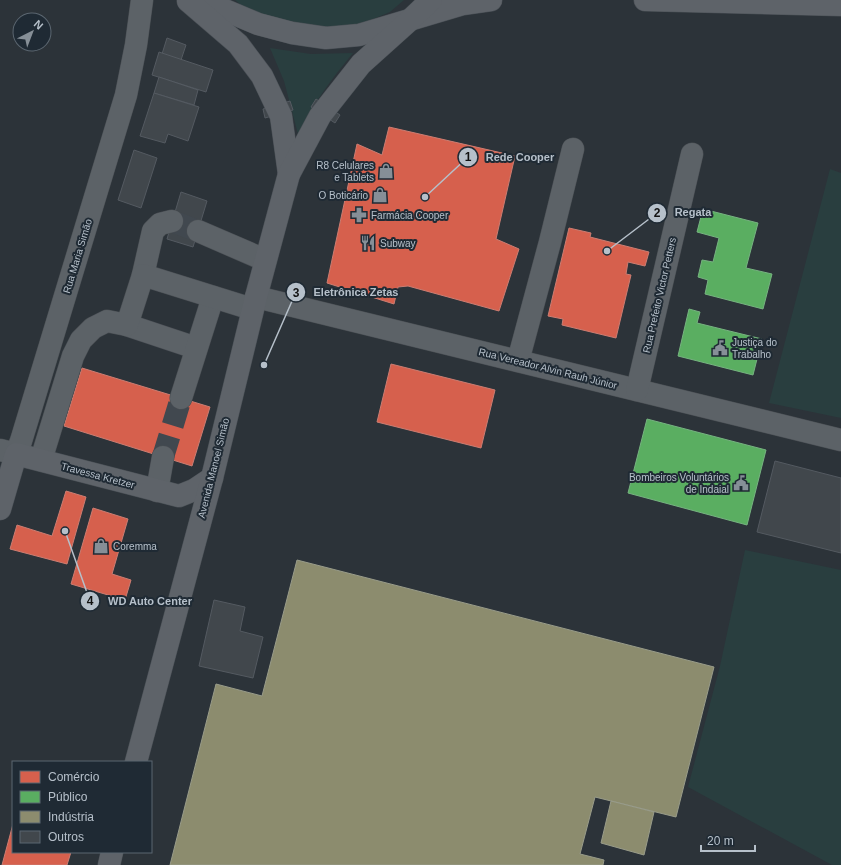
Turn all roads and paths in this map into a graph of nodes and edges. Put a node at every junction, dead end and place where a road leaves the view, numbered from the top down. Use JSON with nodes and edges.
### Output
{"nodes":[{"id":1,"x":142,"y":0,"type":"edge"},
{"id":2,"x":187,"y":0,"type":"edge"},
{"id":3,"x":201,"y":0,"type":"edge"},
{"id":4,"x":431,"y":0,"type":"edge"},
{"id":5,"x":491,"y":0,"type":"edge"},
{"id":6,"x":646,"y":0,"type":"edge"},
{"id":7,"x":841,"y":6,"type":"edge"},
{"id":8,"x":410,"y":20,"type":"junction"},
{"id":9,"x":573,"y":149,"type":"dead end"},
{"id":10,"x":692,"y":154,"type":"dead end"},
{"id":11,"x":289,"y":174,"type":"junction"},
{"id":12,"x":172,"y":221,"type":"dead end"},
{"id":13,"x":198,"y":231,"type":"tunnel mouth"},
{"id":14,"x":265,"y":260,"type":"junction"},
{"id":15,"x":143,"y":275,"type":"junction"},
{"id":16,"x":213,"y":297,"type":"junction"},
{"id":17,"x":254,"y":303,"type":"junction"},
{"id":18,"x":127,"y":325,"type":"junction"},
{"id":19,"x":196,"y":348,"type":"junction"},
{"id":20,"x":518,"y":361,"type":"junction"},
{"id":21,"x":637,"y":390,"type":"junction"},
{"id":22,"x":181,"y":398,"type":"tunnel mouth"},
{"id":23,"x":841,"y":440,"type":"edge"},
{"id":24,"x":8,"y":452,"type":"edge"},
{"id":25,"x":163,"y":457,"type":"tunnel mouth"},
{"id":26,"x":41,"y":460,"type":"junction"},
{"id":27,"x":212,"y":478,"type":"junction"},
{"id":28,"x":157,"y":491,"type":"junction"},
{"id":29,"x":179,"y":496,"type":"junction"},
{"id":30,"x":0,"y":509,"type":"edge"},
{"id":31,"x":195,"y":540,"type":"junction"},
{"id":32,"x":136,"y":761,"type":"edge"},
{"id":33,"x":112,"y":853,"type":"edge"},
{"id":34,"x":109,"y":865,"type":"edge"}],
"edges":[{"from":1,"to":24,"type":"street","name":"Rua Maria Simão"},
{"from":2,"to":11,"type":"main road","name":"Avenida Manoel Simão"},
{"from":3,"to":8,"type":"main road"},
{"from":4,"to":8,"type":"main road","name":"Avenida Manoel Simão"},
{"from":5,"to":8,"type":"main road"},
{"from":6,"to":7,"type":"main road"},
{"from":8,"to":11,"type":"main road","name":"Avenida Manoel Simão"},
{"from":9,"to":20,"type":"street"},
{"from":10,"to":21,"type":"street","name":"Rua Prefeito Victor Petters"},
{"from":11,"to":14,"type":"main road","name":"Avenida Manoel Simão"},
{"from":12,"to":15,"type":"street"},
{"from":13,"to":14,"type":"street"},
{"from":14,"to":17,"type":"main road","name":"Avenida Manoel Simão"},
{"from":15,"to":16,"type":"street","name":"Rua Vereador Alvin Rauh Júnior"},
{"from":15,"to":18,"type":"street"},
{"from":16,"to":17,"type":"street","name":"Rua Vereador Alvin Rauh Júnior"},
{"from":16,"to":19,"type":"street"},
{"from":17,"to":20,"type":"street","name":"Rua Vereador Alvin Rauh Júnior"},
{"from":17,"to":27,"type":"main road","name":"Avenida Manoel Simão"},
{"from":18,"to":19,"type":"street"},
{"from":18,"to":26,"type":"street"},
{"from":19,"to":22,"type":"street"},
{"from":20,"to":21,"type":"street","name":"Rua Vereador Alvin Rauh Júnior"},
{"from":21,"to":23,"type":"street","name":"Rua Vereador Alvin Rauh Júnior"},
{"from":24,"to":26,"type":"main road","name":"Travessa Kretzer"},
{"from":24,"to":30,"type":"main road","name":"Rua Maria Simão"},
{"from":25,"to":28,"type":"street"},
{"from":26,"to":28,"type":"main road","name":"Travessa Kretzer"},
{"from":27,"to":29,"type":"main road"},
{"from":27,"to":31,"type":"main road","name":"Avenida Manoel Simão"},
{"from":28,"to":29,"type":"main road","name":"Travessa Kretzer"},
{"from":29,"to":31,"type":"main road"},
{"from":31,"to":32,"type":"main road","name":"Avenida Manoel Simão"},
{"from":33,"to":34,"type":"main road"}]}
